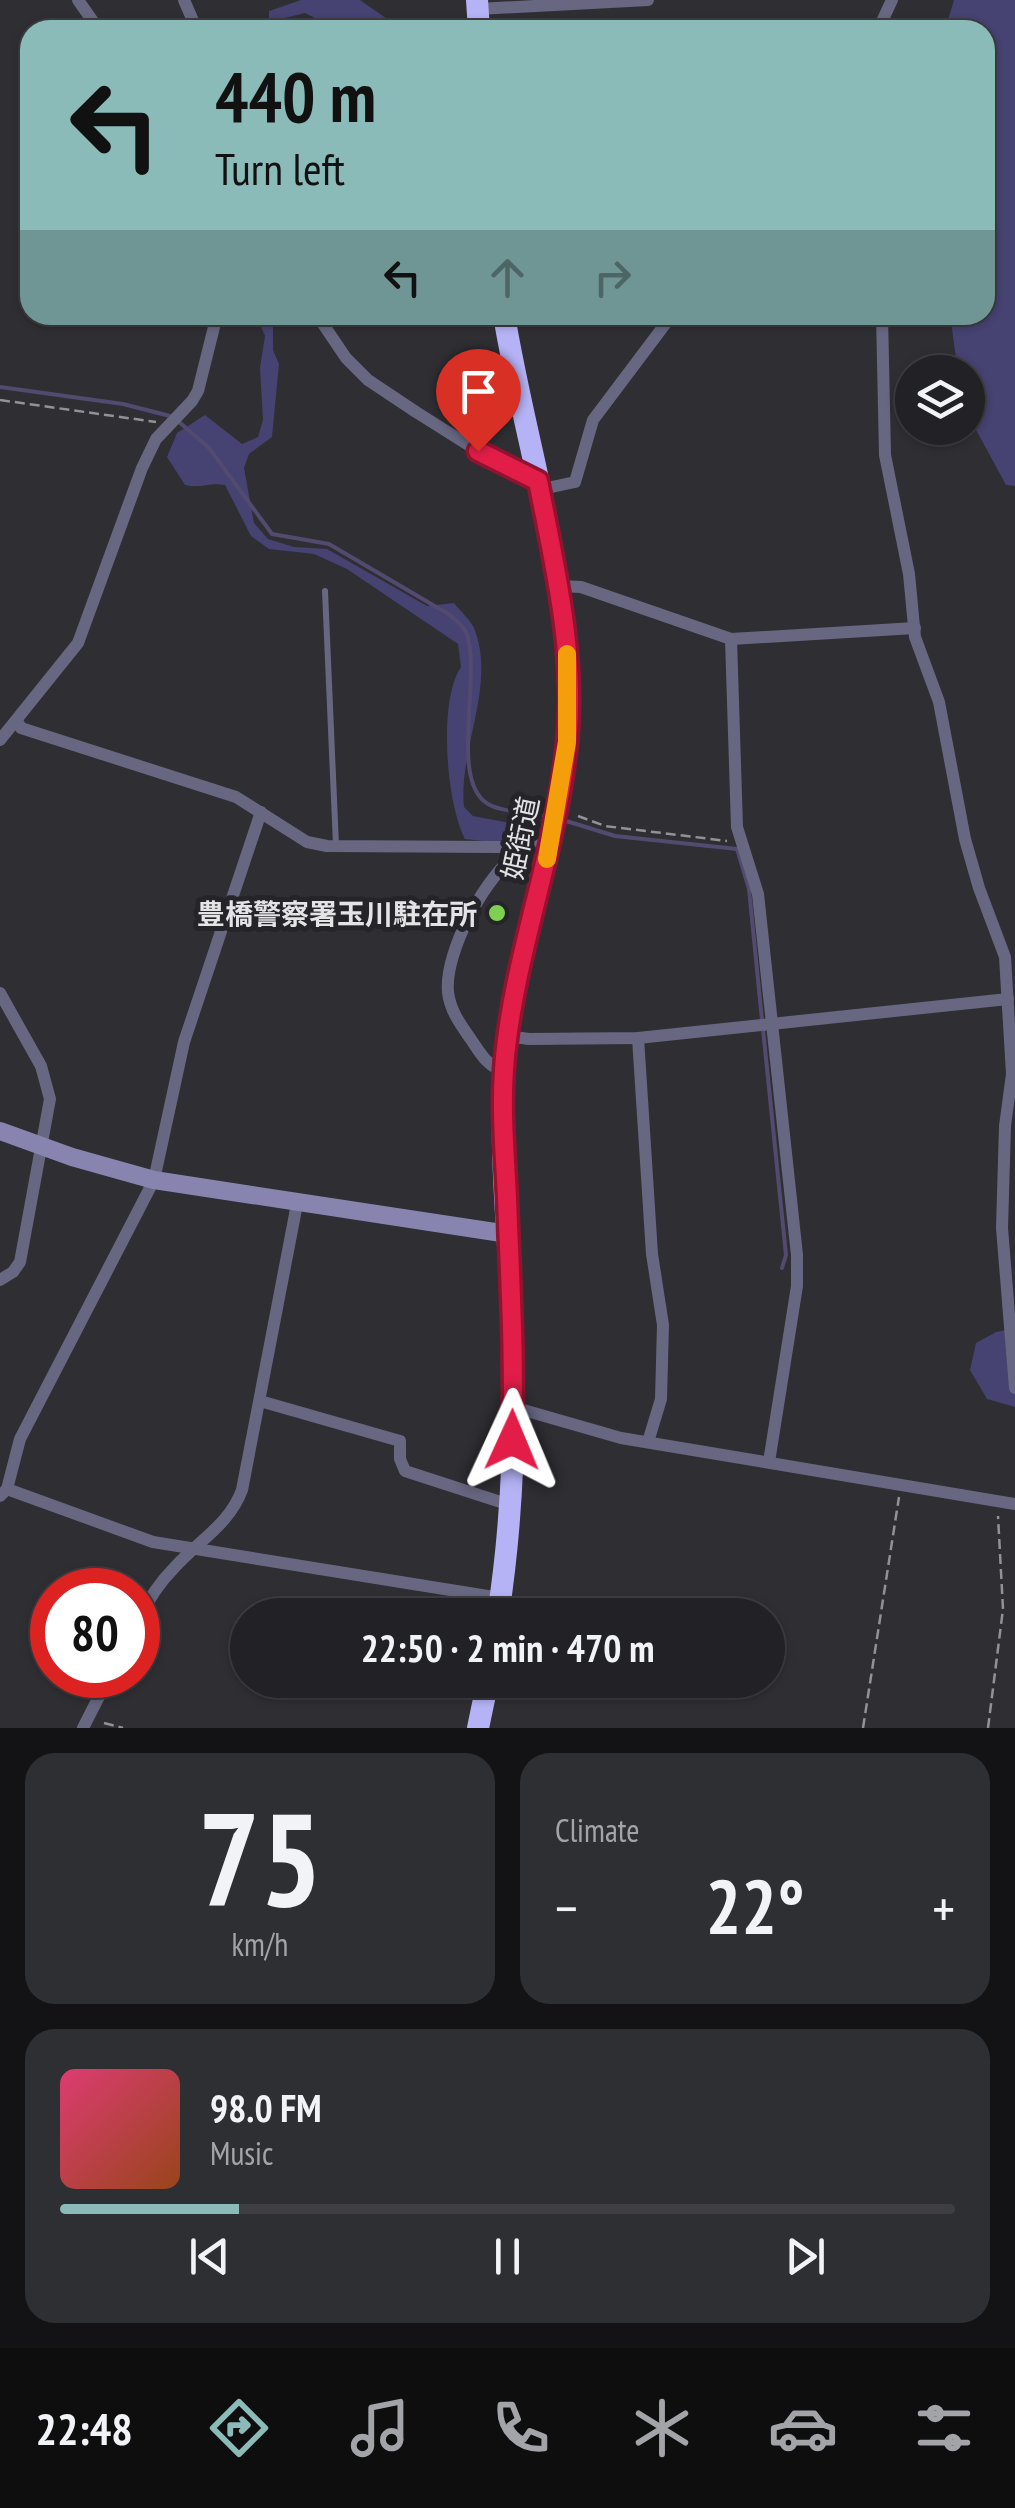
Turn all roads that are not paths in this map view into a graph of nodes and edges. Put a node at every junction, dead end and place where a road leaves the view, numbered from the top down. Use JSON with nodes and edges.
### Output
{"nodes":[{"id":1,"x":648,"y":0,"type":"edge"},
{"id":2,"x":478,"y":13,"type":"edge"},
{"id":3,"x":214,"y":325,"type":"edge"},
{"id":4,"x":323,"y":325,"type":"edge"},
{"id":5,"x":506,"y":325,"type":"edge"},
{"id":6,"x":664,"y":325,"type":"edge"},
{"id":7,"x":882,"y":325,"type":"edge"},
{"id":8,"x":538,"y":481,"type":"junction"},
{"id":9,"x":558,"y":586,"type":"junction"},
{"id":10,"x":325,"y":591,"type":"dead end"},
{"id":11,"x":914,"y":628,"type":"junction"},
{"id":12,"x":730,"y":639,"type":"junction"},
{"id":13,"x":17,"y":722,"type":"junction"},
{"id":14,"x":0,"y":740,"type":"edge"},
{"id":15,"x":261,"y":812,"type":"junction"},
{"id":16,"x":555,"y":823,"type":"junction"},
{"id":17,"x":336,"y":846,"type":"junction"},
{"id":18,"x":518,"y":852,"type":"junction"},
{"id":19,"x":0,"y":993,"type":"edge"},
{"id":20,"x":1008,"y":998,"type":"junction"},
{"id":21,"x":765,"y":1024,"type":"junction"},
{"id":22,"x":508,"y":1036,"type":"junction"},
{"id":23,"x":638,"y":1038,"type":"junction"},
{"id":24,"x":504,"y":1072,"type":"junction"},
{"id":25,"x":0,"y":1132,"type":"edge"},
{"id":26,"x":42,"y":1146,"type":"junction"},
{"id":27,"x":154,"y":1180,"type":"junction"},
{"id":28,"x":297,"y":1204,"type":"junction"},
{"id":29,"x":508,"y":1234,"type":"junction"},
{"id":30,"x":0,"y":1280,"type":"edge"},
{"id":31,"x":1015,"y":1388,"type":"edge"},
{"id":32,"x":260,"y":1400,"type":"junction"},
{"id":33,"x":513,"y":1407,"type":"junction"},
{"id":34,"x":648,"y":1442,"type":"junction"},
{"id":35,"x":769,"y":1462,"type":"junction"},
{"id":36,"x":3,"y":1493,"type":"edge"},
{"id":37,"x":1015,"y":1504,"type":"edge"},
{"id":38,"x":510,"y":1506,"type":"junction"},
{"id":39,"x":196,"y":1549,"type":"junction"},
{"id":40,"x":160,"y":1583,"type":"edge"},
{"id":41,"x":456,"y":1598,"type":"edge"},
{"id":42,"x":500,"y":1598,"type":"edge"},
{"id":43,"x":98,"y":1698,"type":"edge"},
{"id":44,"x":484,"y":1698,"type":"edge"},
{"id":45,"x":86,"y":1723,"type":"edge"},
{"id":46,"x":478,"y":1728,"type":"edge"}],
"edges":[{"from":1,"to":2,"type":"street"},
{"from":3,"to":13,"type":"street"},
{"from":4,"to":8,"type":"street"},
{"from":5,"to":8,"type":"highway","name":"姫街道"},
{"from":6,"to":8,"type":"street"},
{"from":7,"to":11,"type":"street"},
{"from":8,"to":9,"type":"highway","name":"姫街道"},
{"from":9,"to":12,"type":"street"},
{"from":9,"to":16,"type":"highway","name":"姫街道"},
{"from":10,"to":17,"type":"lane"},
{"from":11,"to":12,"type":"street"},
{"from":11,"to":20,"type":"street"},
{"from":12,"to":21,"type":"street"},
{"from":13,"to":14,"type":"street"},
{"from":13,"to":15,"type":"street"},
{"from":15,"to":17,"type":"street"},
{"from":15,"to":27,"type":"street"},
{"from":16,"to":18,"type":"street"},
{"from":16,"to":22,"type":"highway","name":"姫街道"},
{"from":17,"to":18,"type":"street"},
{"from":18,"to":24,"type":"street"},
{"from":19,"to":26,"type":"street"},
{"from":20,"to":21,"type":"street"},
{"from":20,"to":31,"type":"street"},
{"from":21,"to":23,"type":"street"},
{"from":21,"to":35,"type":"street"},
{"from":22,"to":23,"type":"street"},
{"from":22,"to":24,"type":"highway","name":"姫街道"},
{"from":23,"to":34,"type":"street"},
{"from":24,"to":29,"type":"highway","name":"姫街道"},
{"from":25,"to":26,"type":"street"},
{"from":26,"to":27,"type":"street"},
{"from":26,"to":30,"type":"street"},
{"from":27,"to":28,"type":"street"},
{"from":27,"to":36,"type":"street"},
{"from":28,"to":29,"type":"street"},
{"from":28,"to":32,"type":"street"},
{"from":29,"to":33,"type":"highway","name":"姫街道"},
{"from":32,"to":38,"type":"street"},
{"from":32,"to":39,"type":"street"},
{"from":33,"to":34,"type":"street"},
{"from":33,"to":38,"type":"highway","name":"姫街道"},
{"from":34,"to":35,"type":"street"},
{"from":35,"to":37,"type":"street"},
{"from":36,"to":39,"type":"street"},
{"from":38,"to":42,"type":"highway","name":"姫街道"},
{"from":39,"to":40,"type":"street"},
{"from":39,"to":41,"type":"street"},
{"from":43,"to":45,"type":"street"},
{"from":44,"to":46,"type":"highway"}]}
